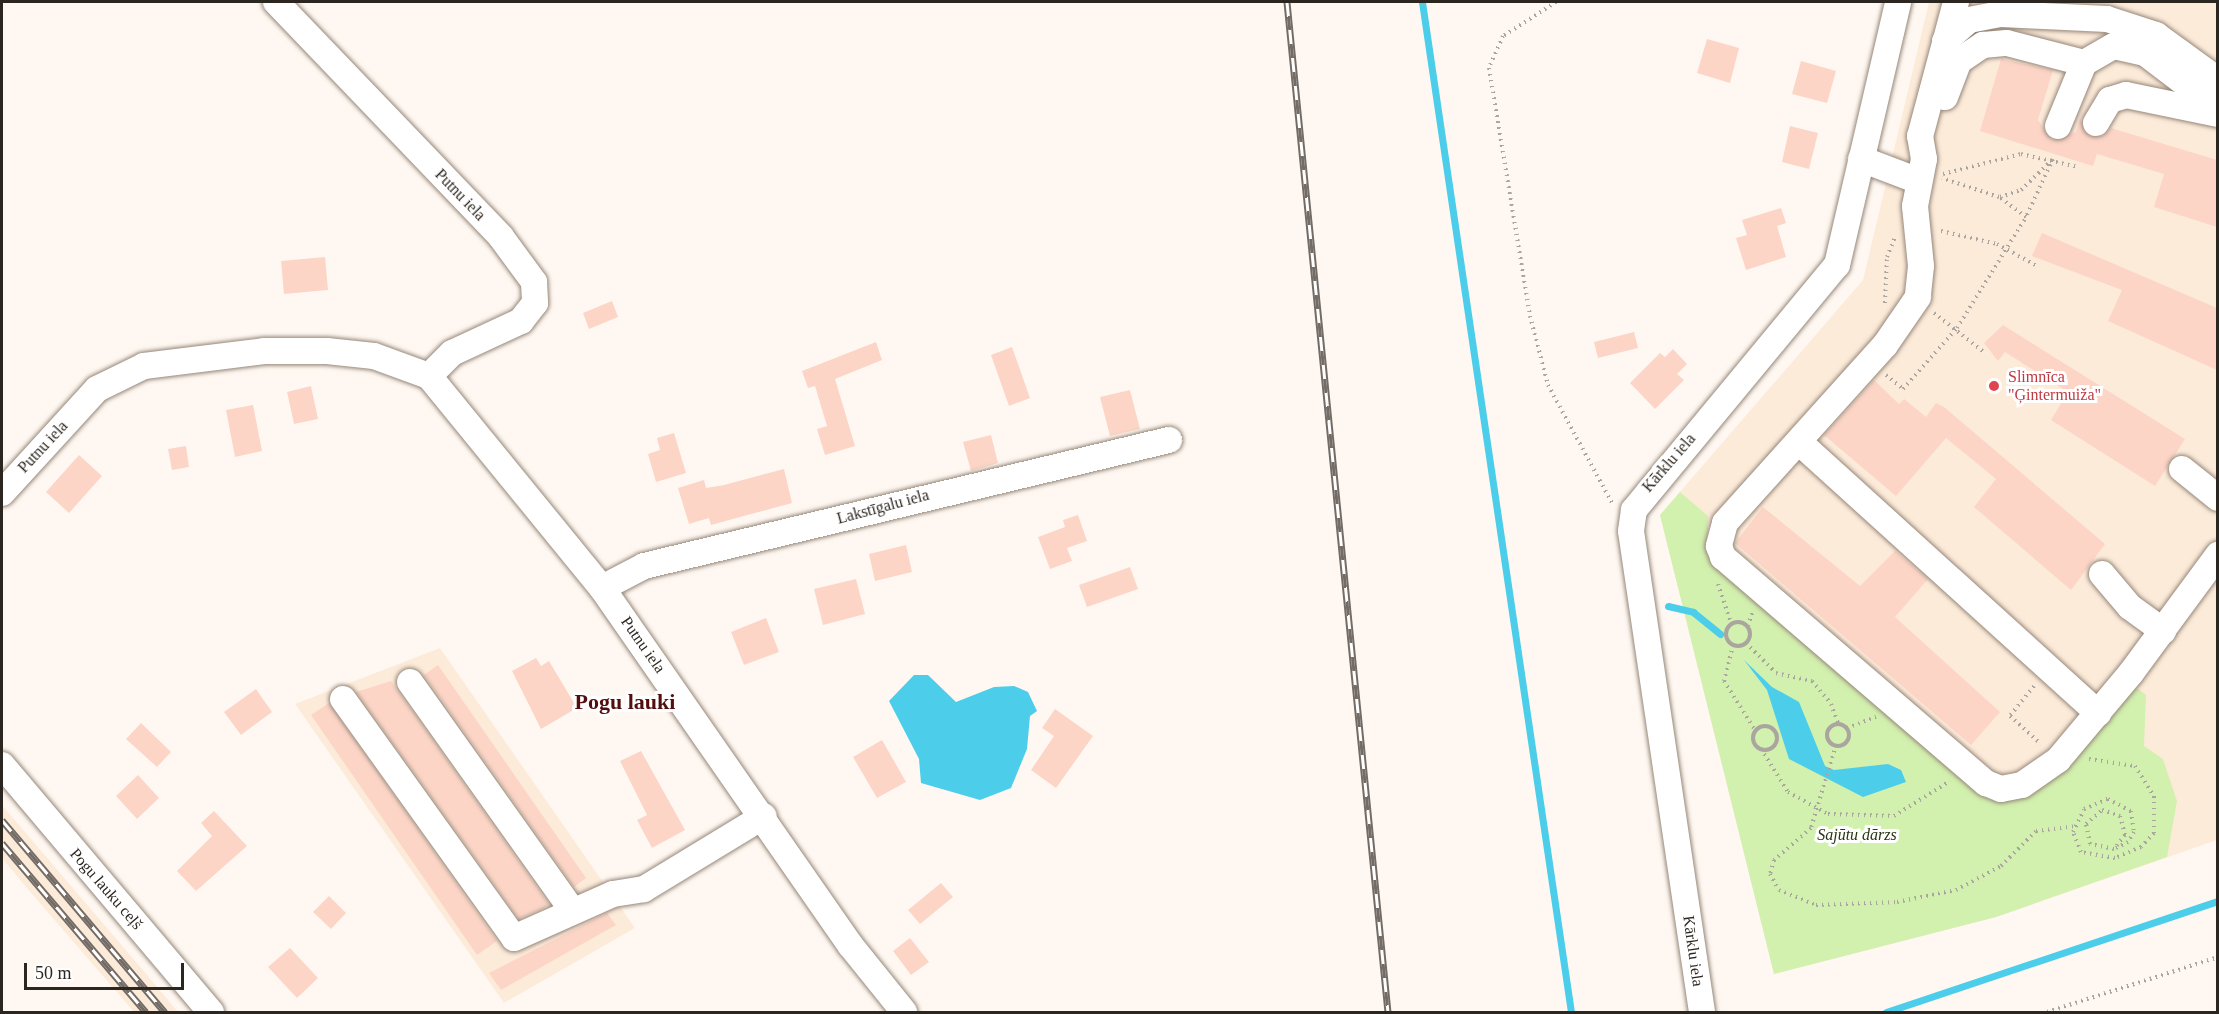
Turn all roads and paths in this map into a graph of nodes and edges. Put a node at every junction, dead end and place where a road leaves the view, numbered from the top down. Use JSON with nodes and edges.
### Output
{"nodes":[{"id":1,"x":276,"y":2,"type":"edge"},
{"id":2,"x":1556,"y":2,"type":"edge"},
{"id":3,"x":1898,"y":2,"type":"edge"},
{"id":4,"x":1956,"y":2,"type":"edge"},
{"id":5,"x":1946,"y":41,"type":"junction"},
{"id":6,"x":2084,"y":63,"type":"junction"},
{"id":7,"x":2217,"y":80,"type":"edge"},
{"id":8,"x":2217,"y":91,"type":"edge"},
{"id":9,"x":2217,"y":114,"type":"edge"},
{"id":10,"x":2096,"y":123,"type":"dead end"},
{"id":11,"x":2058,"y":126,"type":"dead end"},
{"id":12,"x":1861,"y":159,"type":"junction"},
{"id":13,"x":2053,"y":159,"type":"junction"},
{"id":14,"x":2078,"y":167,"type":"dead end"},
{"id":15,"x":1921,"y":170,"type":"junction"},
{"id":16,"x":1999,"y":197,"type":"junction"},
{"id":17,"x":2026,"y":217,"type":"junction"},
{"id":18,"x":1918,"y":227,"type":"junction"},
{"id":19,"x":2010,"y":250,"type":"junction"},
{"id":20,"x":2037,"y":266,"type":"dead end"},
{"id":21,"x":1916,"y":300,"type":"junction"},
{"id":22,"x":1957,"y":328,"type":"junction"},
{"id":23,"x":1986,"y":353,"type":"dead end"},
{"id":24,"x":1870,"y":362,"type":"junction"},
{"id":25,"x":429,"y":376,"type":"junction"},
{"id":26,"x":1169,"y":440,"type":"dead end"},
{"id":27,"x":1799,"y":442,"type":"junction"},
{"id":28,"x":2182,"y":470,"type":"dead end"},
{"id":29,"x":2,"y":493,"type":"edge"},
{"id":30,"x":2217,"y":498,"type":"edge"},
{"id":31,"x":1631,"y":531,"type":"junction"},
{"id":32,"x":2217,"y":555,"type":"edge"},
{"id":33,"x":1723,"y":557,"type":"junction"},
{"id":34,"x":2102,"y":574,"type":"dead end"},
{"id":35,"x":602,"y":588,"type":"junction"},
{"id":36,"x":1731,"y":623,"type":"junction"},
{"id":37,"x":2163,"y":631,"type":"junction"},
{"id":38,"x":1746,"y":643,"type":"junction"},
{"id":39,"x":1733,"y":645,"type":"junction"},
{"id":40,"x":2047,"y":669,"type":"junction"},
{"id":41,"x":410,"y":682,"type":"dead end"},
{"id":42,"x":343,"y":699,"type":"dead end"},
{"id":43,"x":2098,"y":713,"type":"junction"},
{"id":44,"x":1838,"y":723,"type":"junction"},
{"id":45,"x":1755,"y":730,"type":"junction"},
{"id":46,"x":1836,"y":746,"type":"junction"},
{"id":47,"x":1761,"y":749,"type":"junction"},
{"id":48,"x":2,"y":765,"type":"edge"},
{"id":49,"x":2053,"y":765,"type":"junction"},
{"id":50,"x":1965,"y":766,"type":"junction"},
{"id":51,"x":1818,"y":810,"type":"junction"},
{"id":52,"x":764,"y":816,"type":"junction"},
{"id":53,"x":2074,"y":826,"type":"junction"},
{"id":54,"x":2114,"y":849,"type":"junction"},
{"id":55,"x":572,"y":910,"type":"junction"},
{"id":56,"x":2217,"y":957,"type":"edge"},
{"id":57,"x":211,"y":1012,"type":"edge"},
{"id":58,"x":904,"y":1012,"type":"edge"},
{"id":59,"x":1702,"y":1012,"type":"edge"},
{"id":60,"x":2047,"y":1012,"type":"edge"}],
"edges":[{"from":1,"to":25,"type":"street","name":"Putnu iela"},
{"from":2,"to":31,"type":"path"},
{"from":3,"to":12,"type":"street","name":"Kārklu iela"},
{"from":4,"to":5,"type":"street"},
{"from":5,"to":7,"type":"street"},
{"from":5,"to":15,"type":"street"},
{"from":6,"to":8,"type":"street"},
{"from":6,"to":11,"type":"street"},
{"from":6,"to":15,"type":"street"},
{"from":9,"to":10,"type":"street"},
{"from":12,"to":15,"type":"street"},
{"from":12,"to":31,"type":"street","name":"Kārklu iela"},
{"from":13,"to":14,"type":"path"},
{"from":13,"to":16,"type":"path"},
{"from":13,"to":16,"type":"path"},
{"from":13,"to":17,"type":"path"},
{"from":15,"to":18,"type":"street"},
{"from":16,"to":17,"type":"path"},
{"from":17,"to":19,"type":"path"},
{"from":18,"to":19,"type":"path"},
{"from":18,"to":21,"type":"street"},
{"from":19,"to":20,"type":"path"},
{"from":19,"to":22,"type":"path"},
{"from":21,"to":22,"type":"path"},
{"from":21,"to":24,"type":"street"},
{"from":22,"to":23,"type":"path"},
{"from":22,"to":24,"type":"path"},
{"from":24,"to":27,"type":"street"},
{"from":25,"to":29,"type":"street","name":"Putnu iela"},
{"from":25,"to":35,"type":"street","name":"Putnu iela"},
{"from":26,"to":35,"type":"street","name":"Lakstīgalu iela"},
{"from":27,"to":33,"type":"street"},
{"from":27,"to":40,"type":"street"},
{"from":28,"to":30,"type":"street"},
{"from":31,"to":59,"type":"street","name":"Kārklu iela"},
{"from":32,"to":37,"type":"street"},
{"from":33,"to":36,"type":"path"},
{"from":33,"to":50,"type":"street"},
{"from":34,"to":37,"type":"street"},
{"from":35,"to":52,"type":"street","name":"Putnu iela"},
{"from":36,"to":38,"type":"path"},
{"from":36,"to":39,"type":"path"},
{"from":37,"to":43,"type":"street"},
{"from":38,"to":39,"type":"path"},
{"from":38,"to":44,"type":"path"},
{"from":39,"to":45,"type":"path"},
{"from":40,"to":43,"type":"street"},
{"from":40,"to":49,"type":"path"},
{"from":41,"to":55,"type":"street"},
{"from":42,"to":55,"type":"street"},
{"from":43,"to":49,"type":"street"},
{"from":44,"to":46,"type":"path"},
{"from":44,"to":46,"type":"path"},
{"from":45,"to":47,"type":"path"},
{"from":45,"to":47,"type":"path"},
{"from":46,"to":51,"type":"path"},
{"from":47,"to":51,"type":"path"},
{"from":48,"to":57,"type":"street","name":"Pogu lauku ceļš"},
{"from":49,"to":50,"type":"street"},
{"from":49,"to":53,"type":"path"},
{"from":50,"to":51,"type":"path"},
{"from":51,"to":53,"type":"path"},
{"from":52,"to":55,"type":"street"},
{"from":52,"to":58,"type":"street","name":"Putnu iela"},
{"from":53,"to":54,"type":"path"},
{"from":54,"to":54,"type":"path"},
{"from":56,"to":60,"type":"path"}]}
